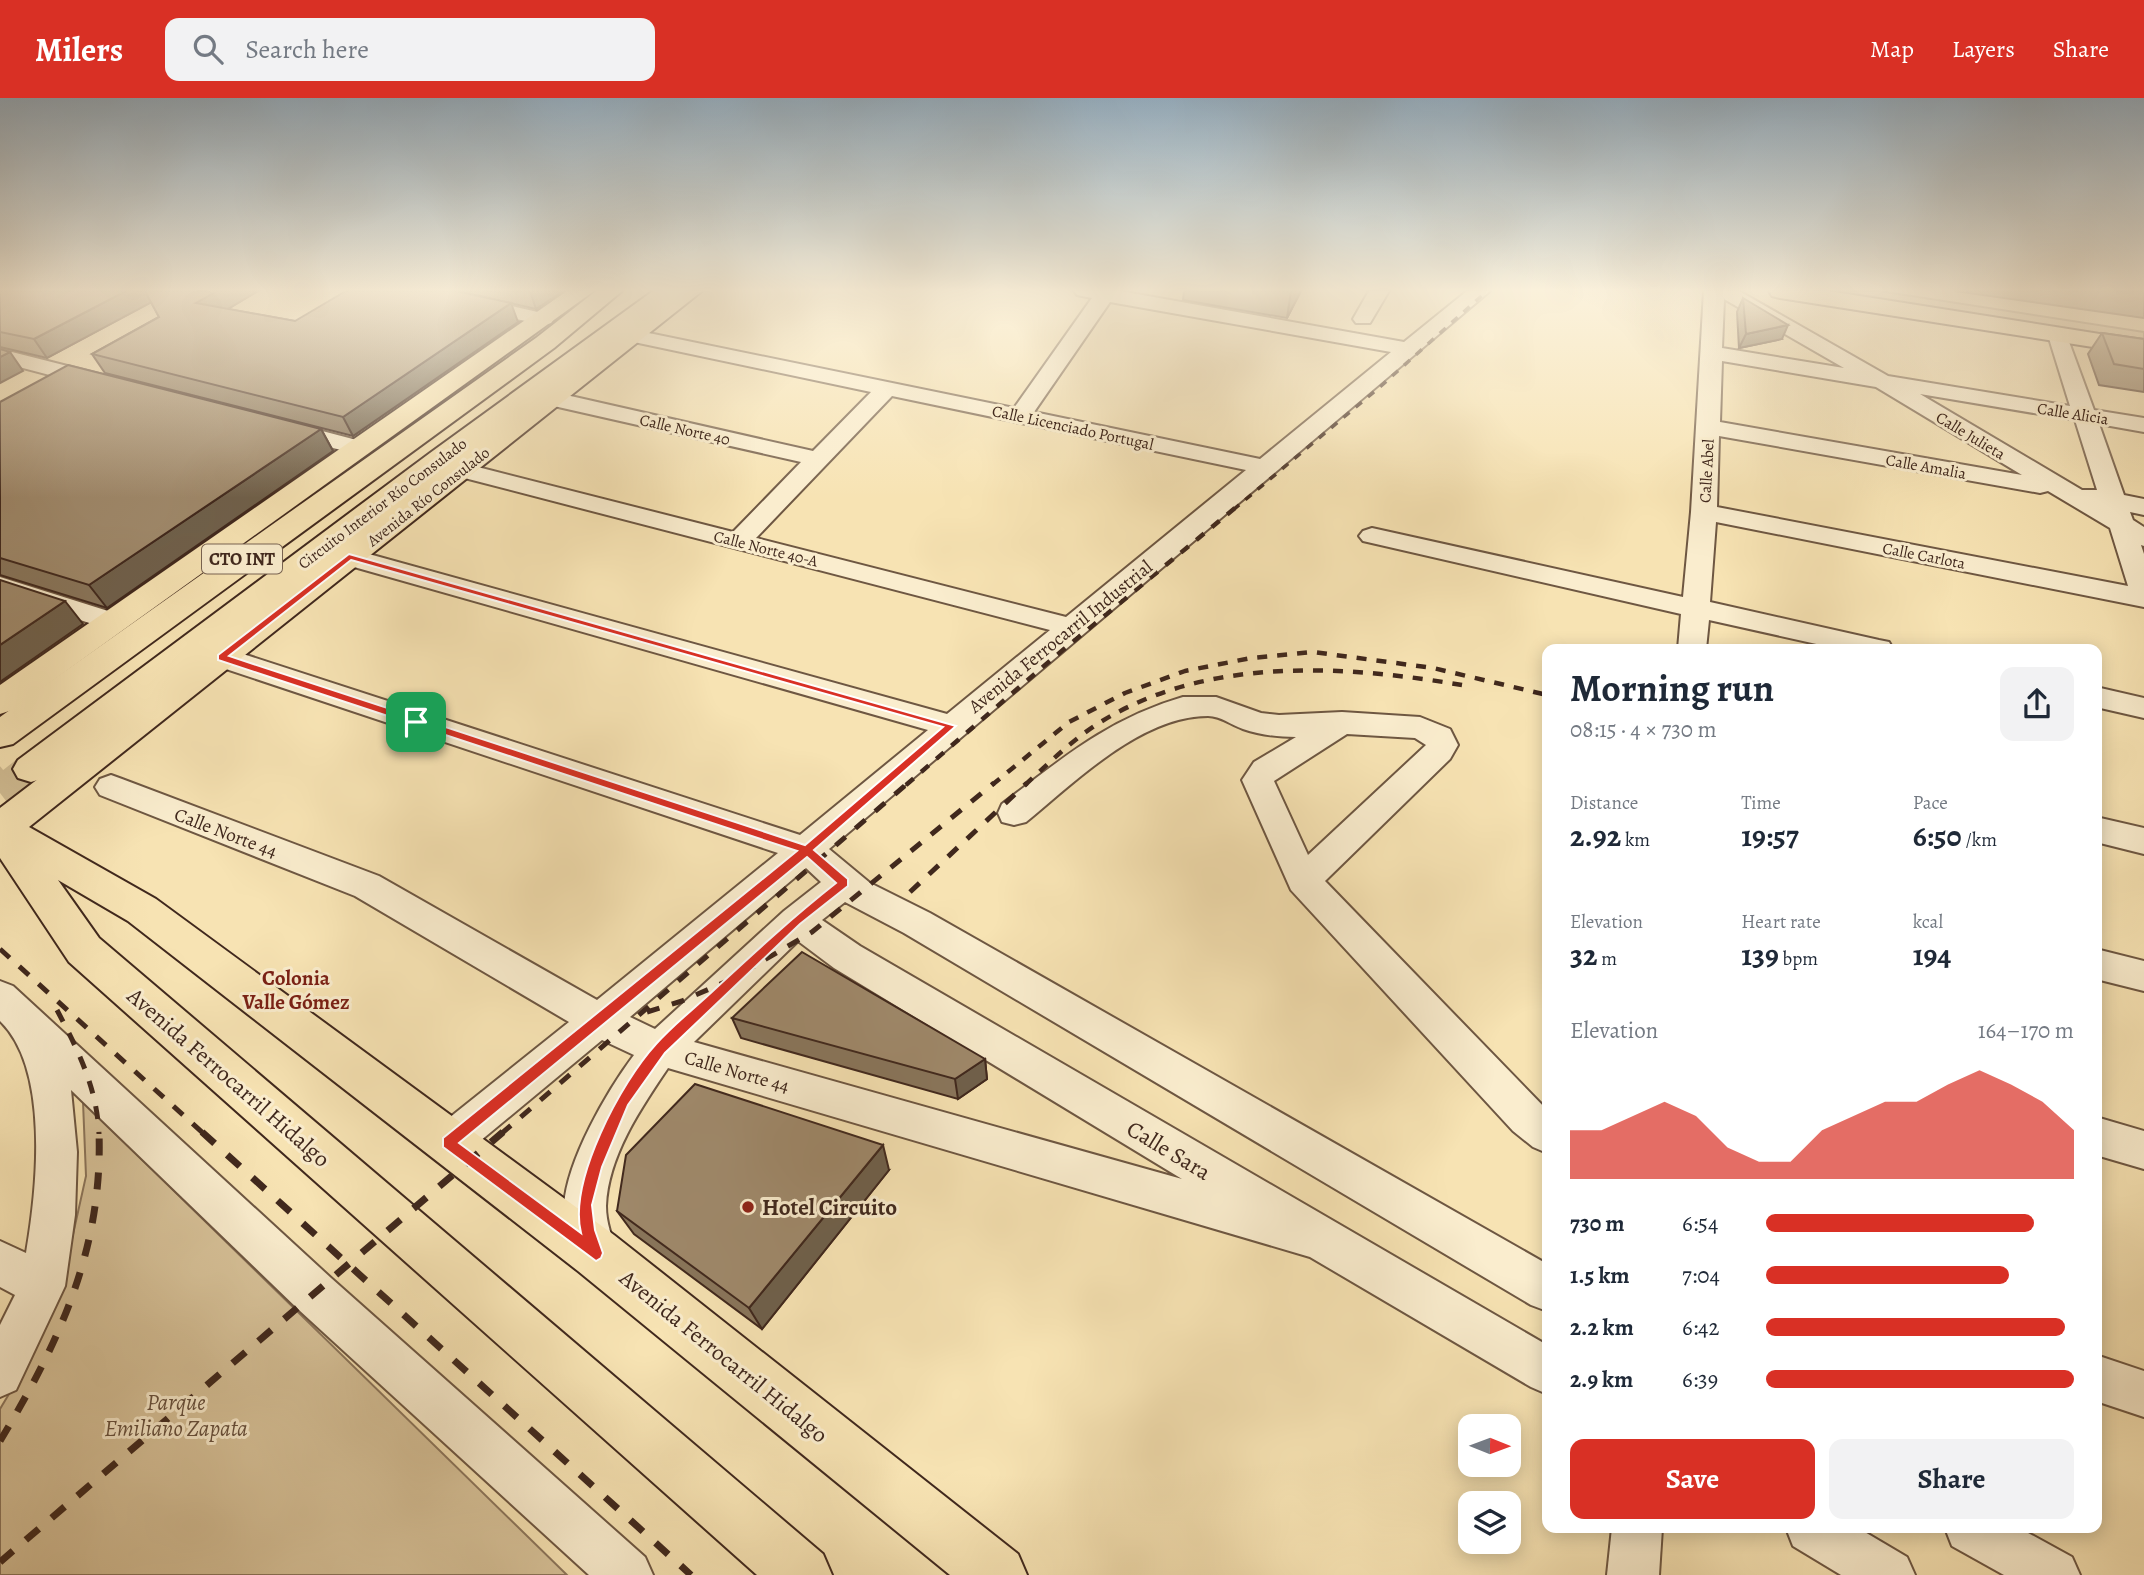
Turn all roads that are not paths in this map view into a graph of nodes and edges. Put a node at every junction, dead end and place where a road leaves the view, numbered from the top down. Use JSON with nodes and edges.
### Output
{"nodes":[{"id":1,"x":19,"y":360,"type":"edge"},
{"id":2,"x":485,"y":360,"type":"edge"},
{"id":3,"x":498,"y":360,"type":"edge"},
{"id":4,"x":516,"y":360,"type":"edge"},
{"id":5,"x":590,"y":360,"type":"edge"},
{"id":6,"x":603,"y":360,"type":"edge"},
{"id":7,"x":778,"y":360,"type":"edge"},
{"id":8,"x":1054,"y":360,"type":"edge"},
{"id":9,"x":1396,"y":360,"type":"edge"},
{"id":10,"x":1711,"y":360,"type":"edge"},
{"id":11,"x":1752,"y":360,"type":"edge"},
{"id":12,"x":1844,"y":360,"type":"edge"},
{"id":13,"x":2066,"y":360,"type":"edge"},
{"id":14,"x":1883,"y":382,"type":"junction"},
{"id":15,"x":120,"y":386,"type":"edge"},
{"id":16,"x":888,"y":388,"type":"junction"},
{"id":17,"x":542,"y":396,"type":"junction"},
{"id":18,"x":469,"y":398,"type":"junction"},
{"id":19,"x":2085,"y":415,"type":"junction"},
{"id":20,"x":1020,"y":416,"type":"junction"},
{"id":21,"x":267,"y":424,"type":"edge"},
{"id":22,"x":2144,"y":425,"type":"edge"},
{"id":23,"x":1709,"y":427,"type":"junction"},
{"id":24,"x":360,"y":448,"type":"junction"},
{"id":25,"x":818,"y":460,"type":"junction"},
{"id":26,"x":1265,"y":467,"type":"junction"},
{"id":27,"x":462,"y":470,"type":"junction"},
{"id":28,"x":2062,"y":490,"type":"junction"},
{"id":29,"x":2113,"y":501,"type":"junction"},
{"id":30,"x":2144,"y":507,"type":"edge"},
{"id":31,"x":1704,"y":512,"type":"junction"},
{"id":32,"x":2122,"y":525,"type":"junction"},
{"id":33,"x":1371,"y":536,"type":"dead end"},
{"id":34,"x":2144,"y":538,"type":"edge"},
{"id":35,"x":738,"y":541,"type":"junction"},
{"id":36,"x":349,"y":557,"type":"junction"},
{"id":37,"x":0,"y":585,"type":"edge"},
{"id":38,"x":2144,"y":593,"type":"edge"},
{"id":39,"x":2144,"y":598,"type":"edge"},
{"id":40,"x":1695,"y":608,"type":"junction"},
{"id":41,"x":114,"y":622,"type":"junction"},
{"id":42,"x":1071,"y":627,"type":"junction"},
{"id":43,"x":1692,"y":644,"type":"edge"},
{"id":44,"x":1857,"y":644,"type":"edge"},
{"id":45,"x":221,"y":657,"type":"junction"},
{"id":46,"x":2102,"y":698,"type":"edge"},
{"id":47,"x":0,"y":702,"type":"edge"},
{"id":48,"x":2144,"y":708,"type":"edge"},
{"id":49,"x":1342,"y":723,"type":"junction"},
{"id":50,"x":951,"y":726,"type":"junction"},
{"id":51,"x":0,"y":735,"type":"edge"},
{"id":52,"x":31,"y":769,"type":"tunnel mouth"},
{"id":53,"x":111,"y":787,"type":"dead end"},
{"id":54,"x":1014,"y":813,"type":"dead end"},
{"id":55,"x":0,"y":829,"type":"edge"},
{"id":56,"x":2102,"y":830,"type":"edge"},
{"id":57,"x":2144,"y":841,"type":"edge"},
{"id":58,"x":807,"y":850,"type":"junction"},
{"id":59,"x":1303,"y":881,"type":"junction"},
{"id":60,"x":844,"y":883,"type":"junction"},
{"id":61,"x":796,"y":921,"type":"junction"},
{"id":62,"x":2102,"y":966,"type":"edge"},
{"id":63,"x":2144,"y":976,"type":"edge"},
{"id":64,"x":13,"y":1010,"type":"edge"},
{"id":65,"x":600,"y":1021,"type":"junction"},
{"id":66,"x":660,"y":1049,"type":"junction"},
{"id":67,"x":1542,"y":1130,"type":"edge"},
{"id":68,"x":2102,"y":1138,"type":"edge"},
{"id":69,"x":448,"y":1143,"type":"junction"},
{"id":70,"x":2144,"y":1150,"type":"edge"},
{"id":71,"x":1320,"y":1239,"type":"junction"},
{"id":72,"x":596,"y":1253,"type":"junction"},
{"id":73,"x":0,"y":1263,"type":"edge"},
{"id":74,"x":43,"y":1286,"type":"junction"},
{"id":75,"x":1542,"y":1286,"type":"edge"},
{"id":76,"x":1542,"y":1368,"type":"edge"},
{"id":77,"x":0,"y":1374,"type":"edge"},
{"id":78,"x":2102,"y":1380,"type":"edge"},
{"id":79,"x":2144,"y":1394,"type":"edge"},
{"id":80,"x":1637,"y":1533,"type":"edge"},
{"id":81,"x":1819,"y":1533,"type":"edge"},
{"id":82,"x":1979,"y":1533,"type":"edge"},
{"id":83,"x":627,"y":1575,"type":"edge"},
{"id":84,"x":802,"y":1575,"type":"edge"},
{"id":85,"x":997,"y":1575,"type":"edge"},
{"id":86,"x":1633,"y":1575,"type":"edge"},
{"id":87,"x":1889,"y":1575,"type":"edge"},
{"id":88,"x":2054,"y":1575,"type":"edge"}],
"edges":[{"from":1,"to":15,"type":"street"},
{"from":2,"to":24,"type":"main road","number":"CTO INT"},
{"from":3,"to":18,"type":"main road"},
{"from":4,"to":18,"type":"main road","name":"Circuito Interior Río Consulado","number":"CTO INT"},
{"from":5,"to":17,"type":"main road","name":"Circuito Interior Río Consulado","number":"CTO INT"},
{"from":6,"to":17,"type":"main road","name":"Avenida Río Consulado","number":"CTO INT"},
{"from":7,"to":16,"type":"street","name":"Calle Licenciado Portugal"},
{"from":8,"to":20,"type":"street"},
{"from":9,"to":26,"type":"street","name":"Avenida Ferrocarril Industrial"},
{"from":10,"to":23,"type":"street","name":"Calle Abel"},
{"from":11,"to":14,"type":"street","name":"Calle Alicia"},
{"from":12,"to":14,"type":"street","name":"Calle Julieta"},
{"from":13,"to":19,"type":"street"},
{"from":14,"to":19,"type":"street","name":"Calle Alicia"},
{"from":14,"to":28,"type":"street","name":"Calle Julieta"},
{"from":16,"to":20,"type":"street","name":"Calle Licenciado Portugal"},
{"from":16,"to":25,"type":"street"},
{"from":17,"to":25,"type":"street","name":"Calle Norte 40"},
{"from":17,"to":27,"type":"main road","name":"Avenida Río Consulado","number":"CTO INT"},
{"from":17,"to":52,"type":"main road","name":"Circuito Interior Río Consulado","number":"CTO INT"},
{"from":18,"to":51,"type":"main road","name":"Circuito Interior Río Consulado","number":"CTO INT"},
{"from":19,"to":22,"type":"street","name":"Calle Alicia"},
{"from":19,"to":29,"type":"street"},
{"from":20,"to":26,"type":"street","name":"Calle Licenciado Portugal"},
{"from":21,"to":24,"type":"street"},
{"from":23,"to":28,"type":"street","name":"Calle Amalia"},
{"from":23,"to":31,"type":"street","name":"Calle Abel"},
{"from":24,"to":41,"type":"main road","number":"CTO INT"},
{"from":25,"to":35,"type":"street"},
{"from":26,"to":42,"type":"street","name":"Avenida Ferrocarril Industrial"},
{"from":27,"to":35,"type":"street","name":"Calle Norte 40-A"},
{"from":27,"to":36,"type":"main road","name":"Avenida Río Consulado","number":"CTO INT"},
{"from":28,"to":29,"type":"street","name":"Calle Amalia"},
{"from":28,"to":32,"type":"street","name":"Calle Julieta"},
{"from":29,"to":30,"type":"street","name":"Calle Amalia"},
{"from":29,"to":32,"type":"street"},
{"from":31,"to":39,"type":"street","name":"Calle Carlota"},
{"from":31,"to":40,"type":"street","name":"Calle Abel"},
{"from":32,"to":34,"type":"street","name":"Calle Julieta"},
{"from":32,"to":38,"type":"street"},
{"from":33,"to":40,"type":"street"},
{"from":35,"to":42,"type":"street","name":"Calle Norte 40-A"},
{"from":36,"to":45,"type":"main road","name":"Avenida Río Consulado","number":"CTO INT"},
{"from":36,"to":50,"type":"street"},
{"from":37,"to":41,"type":"street"},
{"from":40,"to":43,"type":"street","name":"Calle Abel"},
{"from":40,"to":44,"type":"street"},
{"from":41,"to":47,"type":"main road","number":"CTO INT"},
{"from":42,"to":50,"type":"street","name":"Avenida Ferrocarril Industrial"},
{"from":45,"to":55,"type":"main road","name":"Avenida Río Consulado","number":"CTO INT"},
{"from":45,"to":58,"type":"street"},
{"from":46,"to":48,"type":"street"},
{"from":49,"to":54,"type":"street"},
{"from":49,"to":59,"type":"street"},
{"from":49,"to":59,"type":"street"},
{"from":50,"to":58,"type":"street","name":"Avenida Ferrocarril Industrial"},
{"from":53,"to":65,"type":"street","name":"Calle Norte 44"},
{"from":55,"to":69,"type":"main road","name":"Avenida Ferrocarril Hidalgo"},
{"from":55,"to":84,"type":"main road","name":"Avenida Ferrocarril Hidalgo"},
{"from":56,"to":57,"type":"street"},
{"from":58,"to":60,"type":"street"},
{"from":58,"to":65,"type":"street","name":"Avenida Ferrocarril Industrial"},
{"from":59,"to":67,"type":"street"},
{"from":60,"to":61,"type":"street"},
{"from":60,"to":75,"type":"street"},
{"from":61,"to":66,"type":"street"},
{"from":61,"to":71,"type":"street","name":"Calle Sara"},
{"from":62,"to":63,"type":"street"},
{"from":64,"to":74,"type":"street"},
{"from":64,"to":83,"type":"street"},
{"from":65,"to":66,"type":"street","name":"Calle Norte 44"},
{"from":65,"to":69,"type":"street","name":"Avenida Ferrocarril Industrial"},
{"from":66,"to":71,"type":"street","name":"Calle Norte 44"},
{"from":66,"to":72,"type":"street"},
{"from":68,"to":70,"type":"street"},
{"from":69,"to":72,"type":"main road","name":"Avenida Ferrocarril Hidalgo"},
{"from":71,"to":76,"type":"street","name":"Calle Sara"},
{"from":72,"to":85,"type":"main road","name":"Avenida Ferrocarril Hidalgo"},
{"from":73,"to":74,"type":"street"},
{"from":74,"to":77,"type":"street"},
{"from":78,"to":79,"type":"street"},
{"from":80,"to":86,"type":"street"},
{"from":81,"to":87,"type":"street"},
{"from":82,"to":88,"type":"street"}]}
